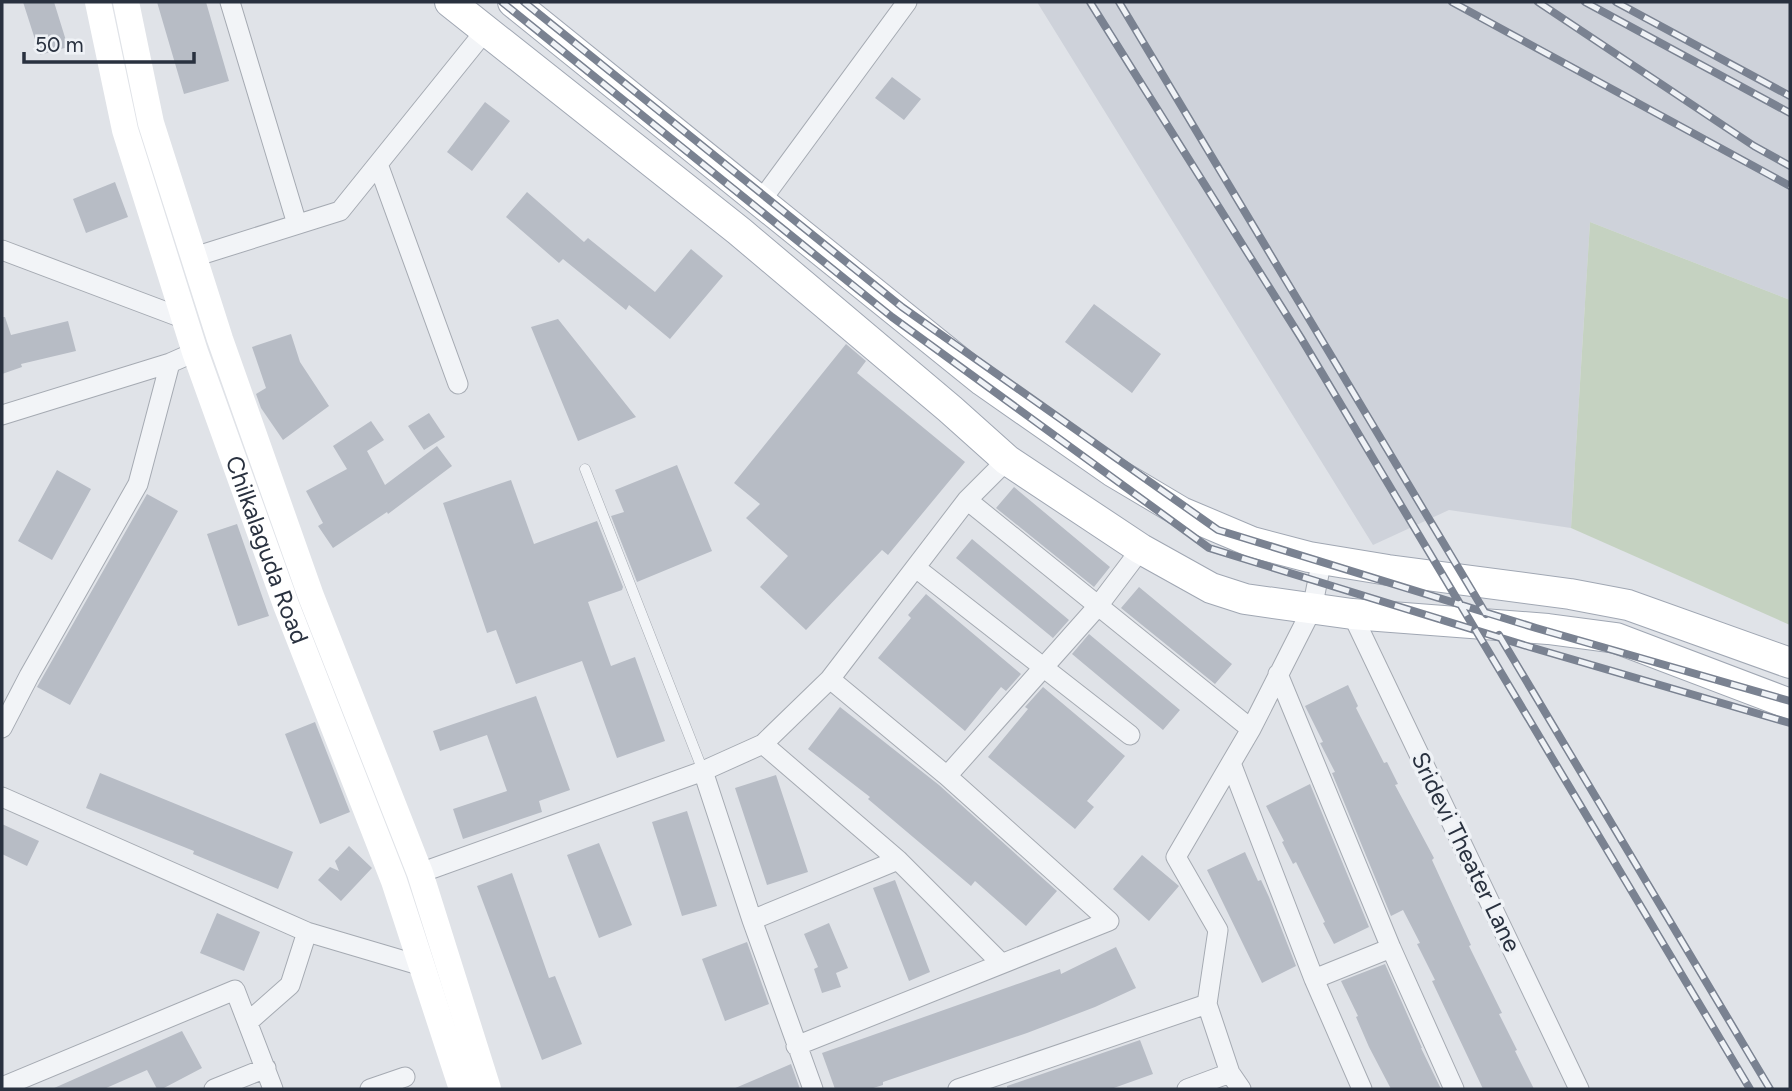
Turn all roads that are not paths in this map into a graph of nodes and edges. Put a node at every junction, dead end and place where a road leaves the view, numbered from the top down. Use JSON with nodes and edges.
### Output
{"nodes":[{"id":1,"x":98,"y":2,"type":"edge"},
{"id":2,"x":126,"y":2,"type":"edge"},
{"id":3,"x":230,"y":2,"type":"edge"},
{"id":4,"x":450,"y":2,"type":"edge"},
{"id":5,"x":513,"y":2,"type":"edge"},
{"id":6,"x":907,"y":2,"type":"edge"},
{"id":7,"x":485,"y":31,"type":"junction"},
{"id":8,"x":378,"y":164,"type":"junction"},
{"id":9,"x":760,"y":202,"type":"junction"},
{"id":10,"x":297,"y":224,"type":"junction"},
{"id":11,"x":2,"y":250,"type":"edge"},
{"id":12,"x":194,"y":257,"type":"junction"},
{"id":13,"x":185,"y":319,"type":"junction"},
{"id":14,"x":195,"y":352,"type":"junction"},
{"id":15,"x":170,"y":363,"type":"junction"},
{"id":16,"x":458,"y":384,"type":"dead end"},
{"id":17,"x":2,"y":415,"type":"edge"},
{"id":18,"x":1007,"y":460,"type":"junction"},
{"id":19,"x":585,"y":469,"type":"dead end"},
{"id":20,"x":967,"y":500,"type":"junction"},
{"id":21,"x":1141,"y":549,"type":"junction"},
{"id":22,"x":1322,"y":559,"type":"junction"},
{"id":23,"x":916,"y":568,"type":"junction"},
{"id":24,"x":1098,"y":606,"type":"junction"},
{"id":25,"x":1312,"y":609,"type":"junction"},
{"id":26,"x":1352,"y":614,"type":"junction"},
{"id":27,"x":1790,"y":663,"type":"edge"},
{"id":28,"x":1044,"y":667,"type":"junction"},
{"id":29,"x":1278,"y":674,"type":"junction"},
{"id":30,"x":830,"y":680,"type":"junction"},
{"id":31,"x":1790,"y":704,"type":"edge"},
{"id":32,"x":2,"y":728,"type":"edge"},
{"id":33,"x":1251,"y":729,"type":"junction"},
{"id":34,"x":1130,"y":735,"type":"dead end"},
{"id":35,"x":763,"y":744,"type":"junction"},
{"id":36,"x":1231,"y":763,"type":"junction"},
{"id":37,"x":703,"y":771,"type":"junction"},
{"id":38,"x":947,"y":776,"type":"junction"},
{"id":39,"x":2,"y":797,"type":"edge"},
{"id":40,"x":898,"y":860,"type":"junction"},
{"id":41,"x":420,"y":873,"type":"junction"},
{"id":42,"x":752,"y":920,"type":"junction"},
{"id":43,"x":307,"y":932,"type":"junction"},
{"id":44,"x":1391,"y":948,"type":"junction"},
{"id":45,"x":1001,"y":963,"type":"junction"},
{"id":46,"x":422,"y":965,"type":"junction"},
{"id":47,"x":1314,"y":979,"type":"junction"},
{"id":48,"x":1207,"y":1004,"type":"junction"},
{"id":49,"x":248,"y":1022,"type":"junction"},
{"id":50,"x":796,"y":1046,"type":"junction"},
{"id":51,"x":266,"y":1068,"type":"junction"},
{"id":52,"x":405,"y":1077,"type":"dead end"},
{"id":53,"x":1235,"y":1081,"type":"edge"},
{"id":54,"x":2,"y":1087,"type":"edge"},
{"id":55,"x":214,"y":1089,"type":"edge"},
{"id":56,"x":274,"y":1089,"type":"edge"},
{"id":57,"x":370,"y":1089,"type":"edge"},
{"id":58,"x":462,"y":1089,"type":"edge"},
{"id":59,"x":488,"y":1089,"type":"edge"},
{"id":60,"x":813,"y":1089,"type":"edge"},
{"id":61,"x":958,"y":1089,"type":"edge"},
{"id":62,"x":1187,"y":1089,"type":"edge"},
{"id":63,"x":1362,"y":1089,"type":"edge"},
{"id":64,"x":1454,"y":1089,"type":"edge"},
{"id":65,"x":1580,"y":1089,"type":"edge"}],
"edges":[{"from":1,"to":13,"type":"main road","name":"Chilkalaguda Road"},
{"from":2,"to":12,"type":"main road","name":"Chilkalaguda Road"},
{"from":3,"to":10,"type":"street"},
{"from":4,"to":7,"type":"main road"},
{"from":5,"to":9,"type":"main road"},
{"from":6,"to":9,"type":"street"},
{"from":7,"to":8,"type":"street"},
{"from":7,"to":18,"type":"main road"},
{"from":8,"to":10,"type":"street"},
{"from":8,"to":16,"type":"street"},
{"from":9,"to":22,"type":"main road"},
{"from":10,"to":12,"type":"street"},
{"from":11,"to":13,"type":"street"},
{"from":12,"to":41,"type":"main road","name":"Chilkalaguda Road"},
{"from":13,"to":14,"type":"main road","name":"Chilkalaguda Road"},
{"from":14,"to":15,"type":"street"},
{"from":14,"to":46,"type":"main road","name":"Chilkalaguda Road"},
{"from":15,"to":17,"type":"street"},
{"from":15,"to":32,"type":"street"},
{"from":18,"to":20,"type":"street"},
{"from":18,"to":21,"type":"main road"},
{"from":19,"to":37,"type":"lane"},
{"from":20,"to":23,"type":"street"},
{"from":20,"to":24,"type":"street"},
{"from":21,"to":24,"type":"street"},
{"from":21,"to":25,"type":"main road"},
{"from":22,"to":25,"type":"street"},
{"from":22,"to":27,"type":"main road"},
{"from":23,"to":28,"type":"street"},
{"from":23,"to":30,"type":"street"},
{"from":24,"to":28,"type":"street"},
{"from":24,"to":33,"type":"street"},
{"from":25,"to":26,"type":"main road"},
{"from":25,"to":29,"type":"street"},
{"from":26,"to":31,"type":"main road"},
{"from":26,"to":65,"type":"street","name":"Sridevi Theater Lane"},
{"from":28,"to":34,"type":"street"},
{"from":28,"to":38,"type":"street"},
{"from":29,"to":33,"type":"street"},
{"from":29,"to":44,"type":"street"},
{"from":30,"to":35,"type":"street"},
{"from":30,"to":38,"type":"street"},
{"from":33,"to":36,"type":"street"},
{"from":35,"to":37,"type":"street"},
{"from":35,"to":40,"type":"street"},
{"from":36,"to":47,"type":"street"},
{"from":36,"to":48,"type":"street"},
{"from":37,"to":41,"type":"street"},
{"from":37,"to":42,"type":"street"},
{"from":38,"to":45,"type":"street"},
{"from":39,"to":43,"type":"street"},
{"from":40,"to":42,"type":"street"},
{"from":40,"to":45,"type":"street"},
{"from":41,"to":59,"type":"main road","name":"Chilkalaguda Road"},
{"from":42,"to":50,"type":"street"},
{"from":43,"to":46,"type":"street"},
{"from":43,"to":49,"type":"street"},
{"from":44,"to":47,"type":"street"},
{"from":44,"to":64,"type":"street"},
{"from":45,"to":50,"type":"street"},
{"from":46,"to":58,"type":"main road","name":"Chilkalaguda Road"},
{"from":47,"to":63,"type":"street"},
{"from":48,"to":53,"type":"street"},
{"from":48,"to":61,"type":"street"},
{"from":49,"to":51,"type":"street"},
{"from":49,"to":54,"type":"street"},
{"from":50,"to":60,"type":"street"},
{"from":51,"to":55,"type":"street"},
{"from":51,"to":56,"type":"street"},
{"from":52,"to":57,"type":"street"},
{"from":53,"to":62,"type":"street"}]}
